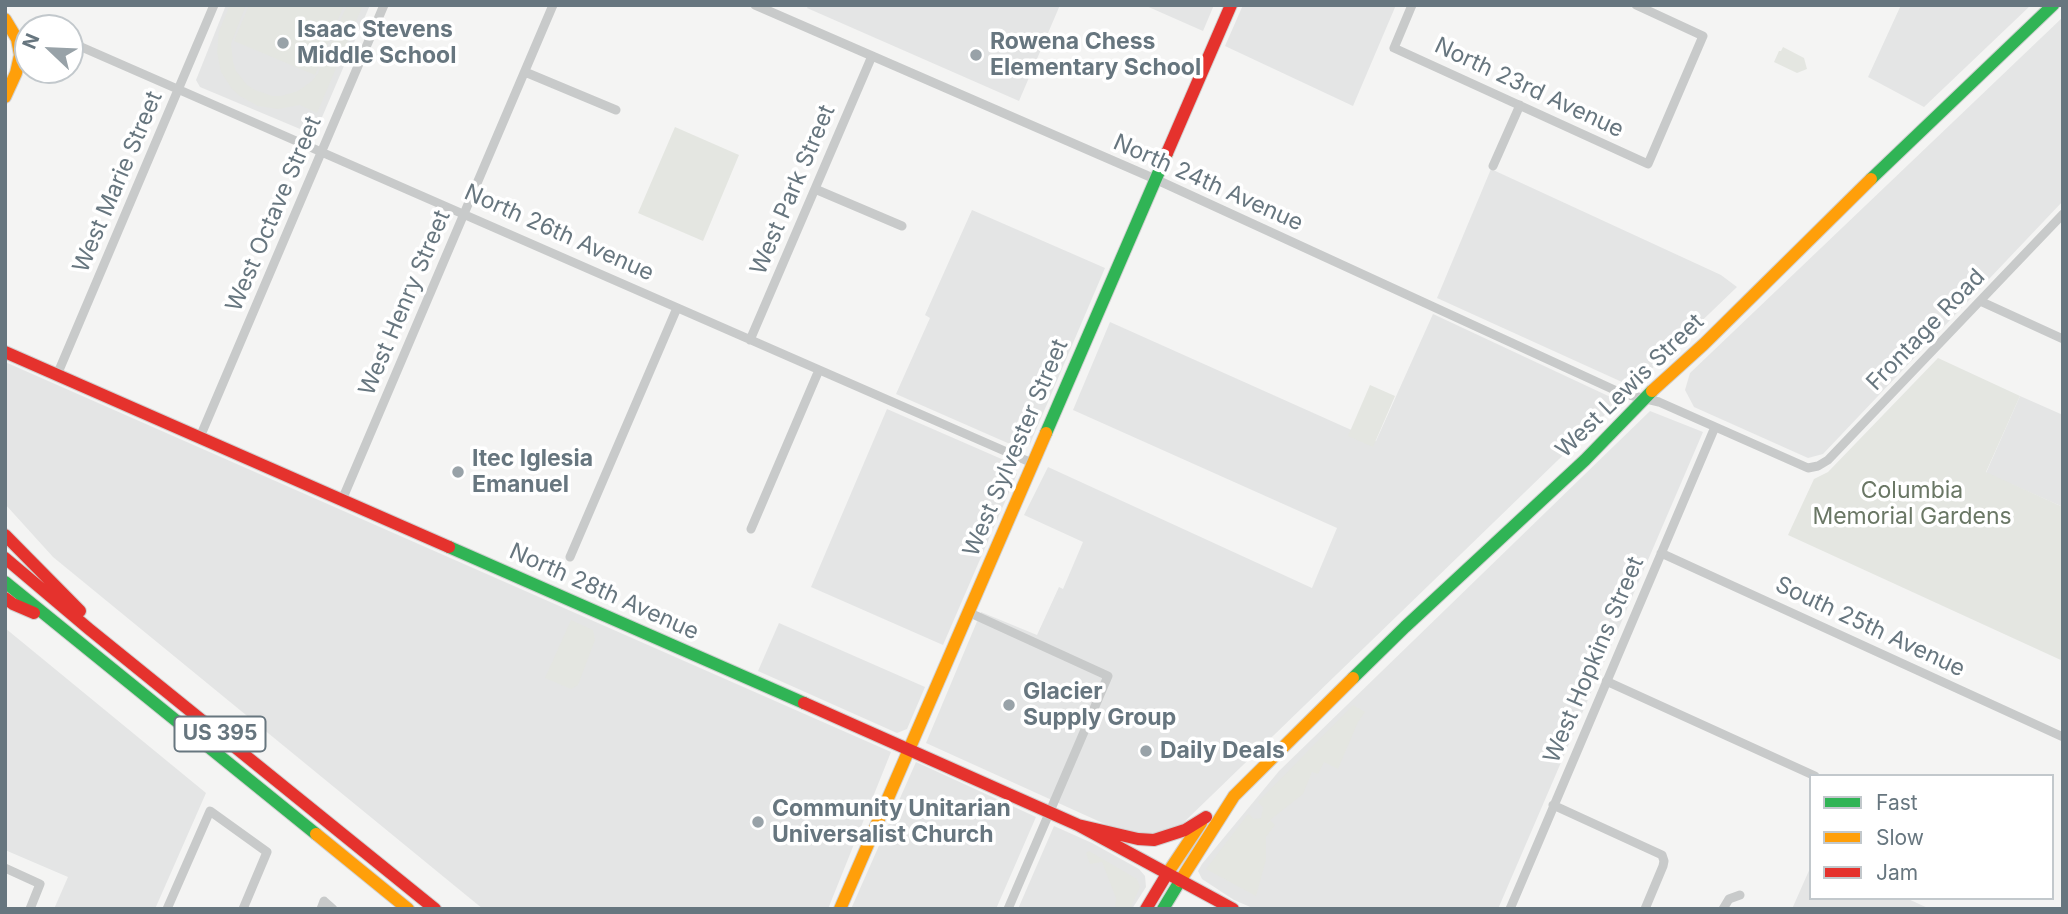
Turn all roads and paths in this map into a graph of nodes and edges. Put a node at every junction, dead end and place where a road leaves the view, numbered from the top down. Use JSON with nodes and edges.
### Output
{"nodes":[{"id":1,"x":215,"y":5,"type":"edge"},
{"id":2,"x":384,"y":5,"type":"edge"},
{"id":3,"x":553,"y":5,"type":"edge"},
{"id":4,"x":755,"y":5,"type":"edge"},
{"id":5,"x":1231,"y":5,"type":"edge"},
{"id":6,"x":1412,"y":5,"type":"edge"},
{"id":7,"x":1636,"y":5,"type":"edge"},
{"id":8,"x":2053,"y":5,"type":"edge"},
{"id":9,"x":84,"y":48,"type":"edge"},
{"id":10,"x":872,"y":56,"type":"junction"},
{"id":11,"x":525,"y":72,"type":"junction"},
{"id":12,"x":14,"y":76,"type":"edge"},
{"id":13,"x":179,"y":90,"type":"junction"},
{"id":14,"x":5,"y":97,"type":"edge"},
{"id":15,"x":1520,"y":105,"type":"junction"},
{"id":16,"x":615,"y":110,"type":"dead end"},
{"id":17,"x":321,"y":152,"type":"junction"},
{"id":18,"x":1493,"y":166,"type":"dead end"},
{"id":19,"x":1155,"y":179,"type":"junction"},
{"id":20,"x":814,"y":189,"type":"junction"},
{"id":21,"x":2063,"y":214,"type":"edge"},
{"id":22,"x":464,"y":215,"type":"junction"},
{"id":23,"x":902,"y":226,"type":"dead end"},
{"id":24,"x":1980,"y":301,"type":"junction"},
{"id":25,"x":677,"y":308,"type":"junction"},
{"id":26,"x":2063,"y":339,"type":"edge"},
{"id":27,"x":750,"y":340,"type":"junction"},
{"id":28,"x":5,"y":352,"type":"edge"},
{"id":29,"x":820,"y":370,"type":"junction"},
{"id":30,"x":57,"y":374,"type":"junction"},
{"id":31,"x":1644,"y":398,"type":"junction"},
{"id":32,"x":1715,"y":427,"type":"junction"},
{"id":33,"x":200,"y":438,"type":"junction"},
{"id":34,"x":1032,"y":463,"type":"junction"},
{"id":35,"x":1814,"y":467,"type":"joint"},
{"id":36,"x":342,"y":500,"type":"junction"},
{"id":37,"x":751,"y":529,"type":"dead end"},
{"id":38,"x":5,"y":534,"type":"edge"},
{"id":39,"x":1661,"y":553,"type":"junction"},
{"id":40,"x":570,"y":557,"type":"dead end"},
{"id":41,"x":5,"y":558,"type":"edge"},
{"id":42,"x":5,"y":582,"type":"edge"},
{"id":43,"x":5,"y":598,"type":"edge"},
{"id":44,"x":968,"y":612,"type":"junction"},
{"id":45,"x":48,"y":618,"type":"junction"},
{"id":46,"x":89,"y":629,"type":"junction"},
{"id":47,"x":1606,"y":681,"type":"junction"},
{"id":48,"x":2063,"y":737,"type":"edge"},
{"id":49,"x":909,"y":748,"type":"junction"},
{"id":50,"x":1811,"y":774,"type":"edge"},
{"id":51,"x":1234,"y":796,"type":"junction"},
{"id":52,"x":1553,"y":805,"type":"junction"},
{"id":53,"x":1050,"y":811,"type":"junction"},
{"id":54,"x":1206,"y":817,"type":"junction"},
{"id":55,"x":1078,"y":825,"type":"junction"},
{"id":56,"x":5,"y":868,"type":"edge"},
{"id":57,"x":1167,"y":873,"type":"junction"},
{"id":58,"x":1180,"y":881,"type":"junction"},
{"id":59,"x":1740,"y":895,"type":"dead end"},
{"id":60,"x":322,"y":905,"type":"edge"},
{"id":61,"x":30,"y":909,"type":"edge"},
{"id":62,"x":167,"y":909,"type":"edge"},
{"id":63,"x":243,"y":909,"type":"edge"},
{"id":64,"x":333,"y":909,"type":"edge"},
{"id":65,"x":408,"y":909,"type":"edge"},
{"id":66,"x":435,"y":909,"type":"edge"},
{"id":67,"x":840,"y":909,"type":"edge"},
{"id":68,"x":1008,"y":909,"type":"edge"},
{"id":69,"x":1146,"y":909,"type":"edge"},
{"id":70,"x":1163,"y":909,"type":"edge"},
{"id":71,"x":1233,"y":909,"type":"edge"},
{"id":72,"x":1510,"y":909,"type":"edge"},
{"id":73,"x":1645,"y":909,"type":"edge"},
{"id":74,"x":1723,"y":909,"type":"edge"}],
"edges":[{"from":1,"to":13,"type":"street","name":"West Marie Street"},
{"from":2,"to":17,"type":"street","name":"West Octave Street"},
{"from":3,"to":11,"type":"street","name":"West Henry Street"},
{"from":4,"to":10,"type":"street","name":"North 24th Avenue"},
{"from":5,"to":19,"type":"main road","name":"West Sylvester Street"},
{"from":6,"to":15,"type":"street","name":"North 23rd Avenue"},
{"from":7,"to":15,"type":"street","name":"North 23rd Avenue"},
{"from":8,"to":31,"type":"main road","name":"West Lewis Street"},
{"from":9,"to":13,"type":"street","name":"North 26th Avenue"},
{"from":10,"to":19,"type":"street","name":"North 24th Avenue"},
{"from":10,"to":20,"type":"street","name":"West Park Street"},
{"from":11,"to":16,"type":"street"},
{"from":11,"to":22,"type":"street","name":"West Henry Street"},
{"from":12,"to":14,"type":"main road"},
{"from":13,"to":17,"type":"street","name":"North 26th Avenue"},
{"from":13,"to":30,"type":"street","name":"West Marie Street"},
{"from":15,"to":18,"type":"street"},
{"from":17,"to":22,"type":"street","name":"North 26th Avenue"},
{"from":17,"to":33,"type":"street","name":"West Octave Street"},
{"from":19,"to":31,"type":"street","name":"North 24th Avenue"},
{"from":19,"to":34,"type":"main road","name":"West Sylvester Street"},
{"from":20,"to":23,"type":"street"},
{"from":20,"to":27,"type":"street","name":"West Park Street"},
{"from":21,"to":24,"type":"street","name":"Frontage Road"},
{"from":22,"to":25,"type":"street","name":"North 26th Avenue"},
{"from":22,"to":36,"type":"street","name":"West Henry Street"},
{"from":24,"to":26,"type":"street"},
{"from":24,"to":35,"type":"street","name":"Frontage Road"},
{"from":25,"to":27,"type":"street","name":"North 26th Avenue"},
{"from":25,"to":40,"type":"street"},
{"from":27,"to":29,"type":"street","name":"North 26th Avenue"},
{"from":28,"to":30,"type":"main road","name":"North 28th Avenue"},
{"from":29,"to":34,"type":"street","name":"North 26th Avenue"},
{"from":29,"to":37,"type":"street"},
{"from":30,"to":33,"type":"main road","name":"North 28th Avenue"},
{"from":31,"to":32,"type":"street","name":"North 24th Avenue"},
{"from":31,"to":51,"type":"main road","name":"West Lewis Street"},
{"from":32,"to":35,"type":"street","name":"North 24th Avenue"},
{"from":32,"to":39,"type":"street","name":"West Hopkins Street"},
{"from":33,"to":36,"type":"main road","name":"North 28th Avenue"},
{"from":34,"to":44,"type":"main road","name":"West Sylvester Street"},
{"from":36,"to":49,"type":"main road","name":"North 28th Avenue"},
{"from":38,"to":46,"type":"main road"},
{"from":39,"to":47,"type":"street","name":"West Hopkins Street"},
{"from":39,"to":48,"type":"street","name":"South 25th Avenue"},
{"from":41,"to":46,"type":"main road","number":"US 395"},
{"from":42,"to":45,"type":"main road","number":"US 395"},
{"from":43,"to":45,"type":"main road"},
{"from":44,"to":49,"type":"main road","name":"West Sylvester Street"},
{"from":44,"to":53,"type":"street"},
{"from":45,"to":65,"type":"main road","number":"US 395"},
{"from":46,"to":66,"type":"main road","number":"US 395"},
{"from":47,"to":50,"type":"street"},
{"from":47,"to":52,"type":"street","name":"West Hopkins Street"},
{"from":49,"to":53,"type":"main road","name":"North 28th Avenue"},
{"from":49,"to":67,"type":"main road","name":"West Sylvester Street"},
{"from":51,"to":54,"type":"main road","name":"West Lewis Street"},
{"from":51,"to":58,"type":"main road","name":"West Lewis Street"},
{"from":52,"to":72,"type":"street","name":"West Hopkins Street"},
{"from":52,"to":73,"type":"street"},
{"from":53,"to":55,"type":"main road","name":"North 28th Avenue"},
{"from":53,"to":68,"type":"street"},
{"from":54,"to":55,"type":"main road"},
{"from":54,"to":57,"type":"main road","name":"West Lewis Street"},
{"from":55,"to":57,"type":"main road","name":"North 28th Avenue"},
{"from":56,"to":61,"type":"street"},
{"from":57,"to":58,"type":"main road","name":"North 28th Avenue"},
{"from":57,"to":69,"type":"main road","name":"West Lewis Street"},
{"from":58,"to":70,"type":"main road","name":"West Lewis Street"},
{"from":58,"to":71,"type":"main road","name":"North 28th Avenue"},
{"from":59,"to":74,"type":"street"},
{"from":60,"to":64,"type":"street"},
{"from":62,"to":63,"type":"street"}]}
